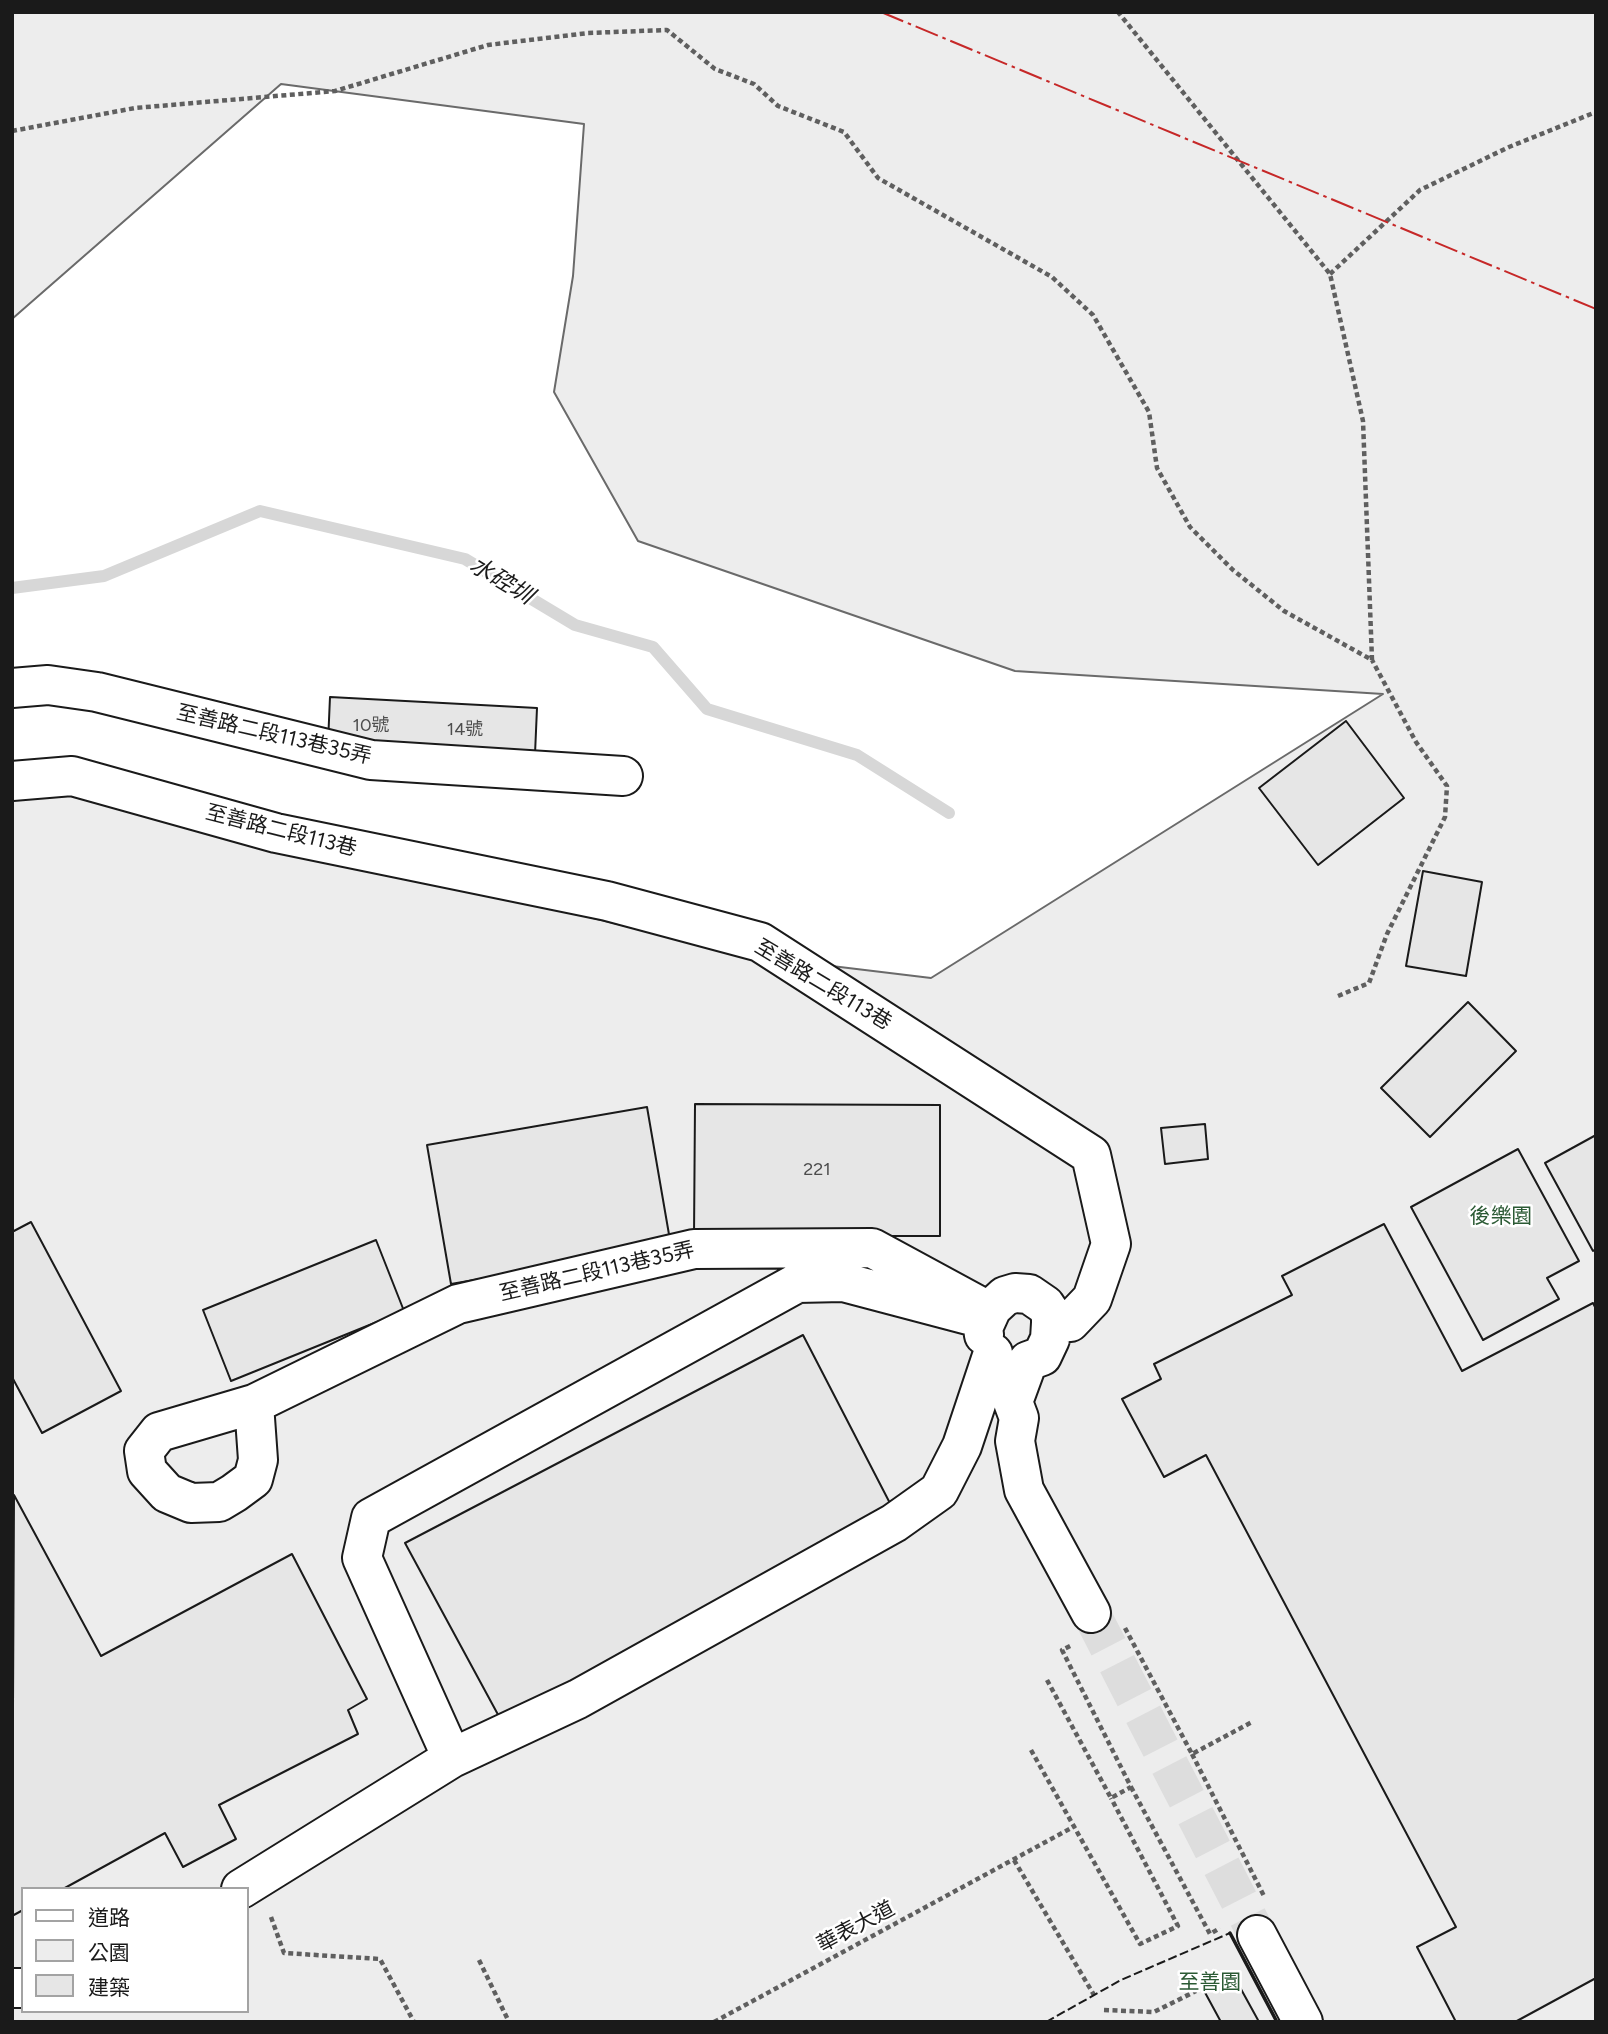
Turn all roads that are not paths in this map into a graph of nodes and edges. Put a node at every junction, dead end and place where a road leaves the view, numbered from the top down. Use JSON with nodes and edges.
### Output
{"nodes":[{"id":1,"x":12,"y":688,"type":"edge"},
{"id":2,"x":623,"y":776,"type":"dead end"},
{"id":3,"x":12,"y":781,"type":"edge"},
{"id":4,"x":1051,"y":1323,"type":"junction"},
{"id":5,"x":999,"y":1336,"type":"junction"},
{"id":6,"x":254,"y":1404,"type":"dead end"},
{"id":7,"x":1098,"y":1624,"type":"tunnel mouth"},
{"id":8,"x":452,"y":1758,"type":"junction"},
{"id":9,"x":255,"y":1899,"type":"edge"},
{"id":10,"x":1248,"y":1922,"type":"tunnel mouth"},
{"id":11,"x":1303,"y":2022,"type":"edge"}],
"edges":[{"from":1,"to":2,"type":"street","name":"至善路二段113巷35弄"},
{"from":3,"to":4,"type":"street","name":"至善路二段113巷"},
{"from":4,"to":5,"type":"street"},
{"from":4,"to":5,"type":"street"},
{"from":5,"to":6,"type":"street","name":"至善路二段113巷35弄"},
{"from":5,"to":7,"type":"street"},
{"from":5,"to":8,"type":"street"},
{"from":5,"to":8,"type":"street"},
{"from":8,"to":9,"type":"street"},
{"from":10,"to":11,"type":"street"}]}
